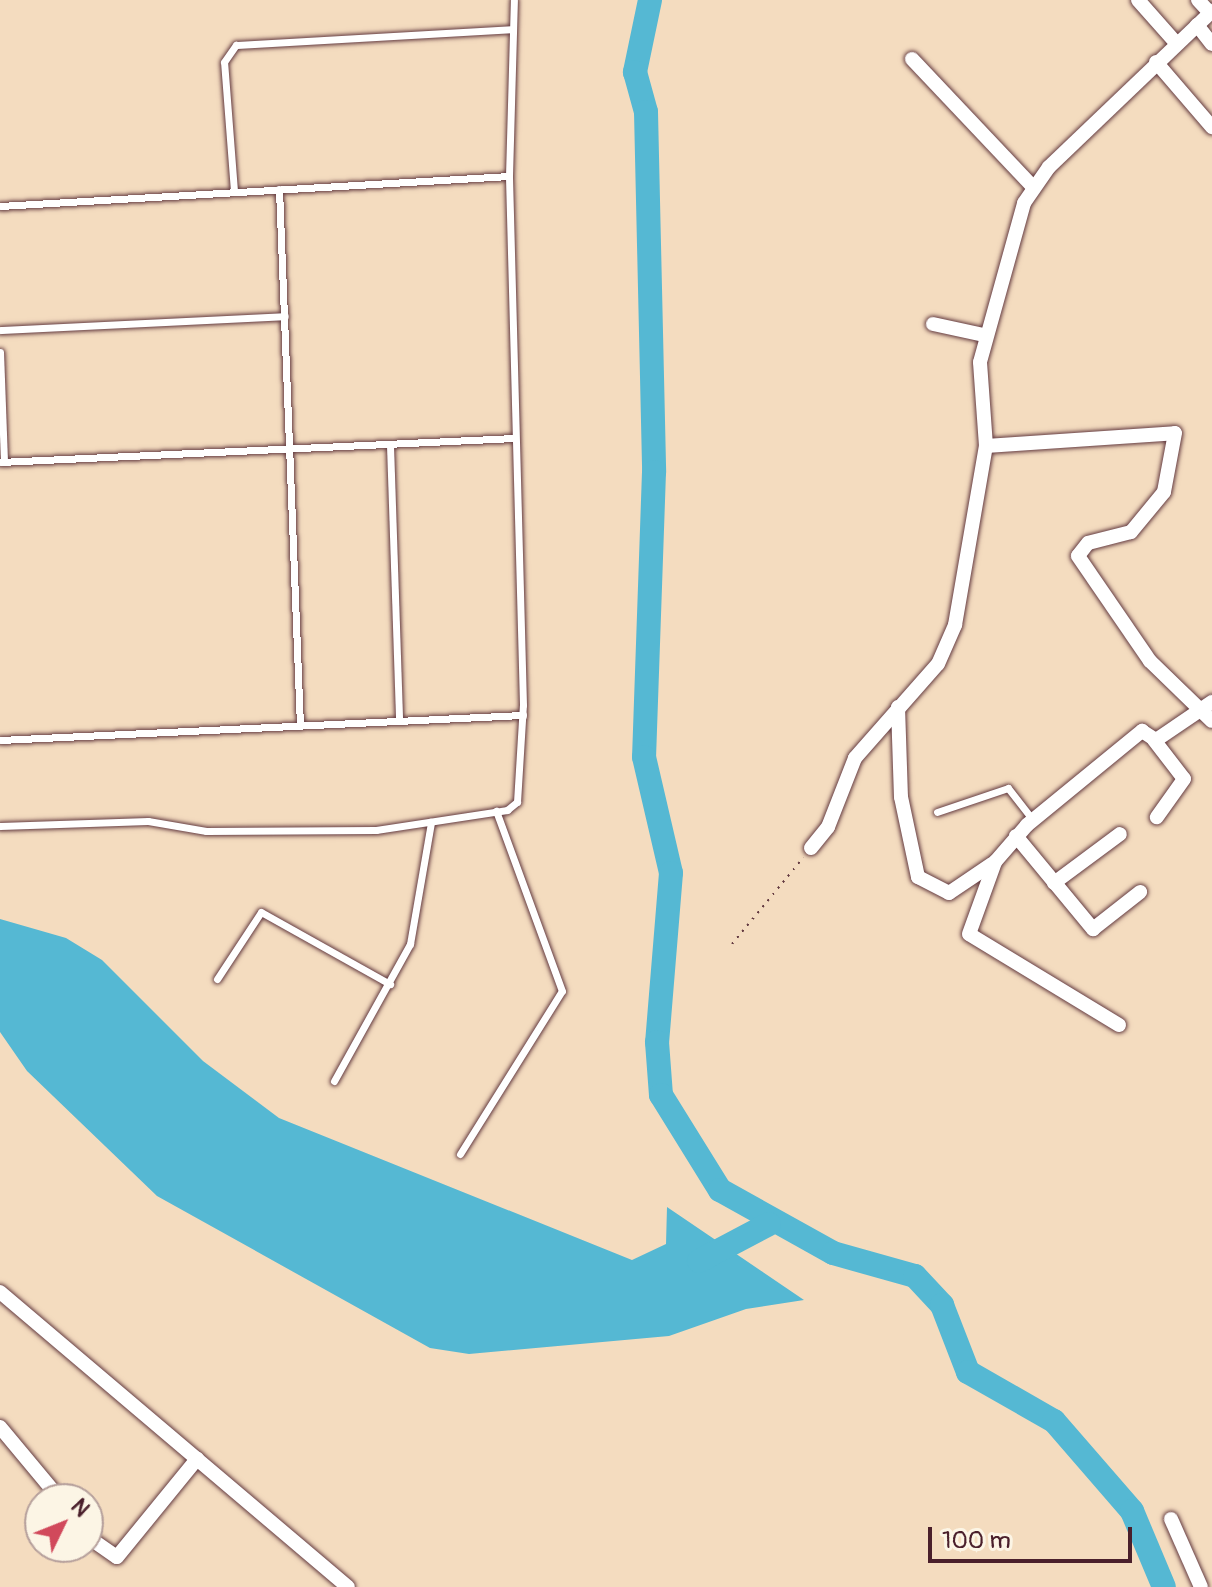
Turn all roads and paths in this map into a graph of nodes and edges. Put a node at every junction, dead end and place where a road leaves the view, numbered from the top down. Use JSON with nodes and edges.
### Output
{"nodes":[{"id":1,"x":514,"y":0,"type":"edge"},
{"id":2,"x":1138,"y":0,"type":"edge"},
{"id":3,"x":1198,"y":0,"type":"edge"},
{"id":4,"x":1211,"y":12,"type":"edge"},
{"id":5,"x":1197,"y":25,"type":"junction"},
{"id":6,"x":512,"y":29,"type":"junction"},
{"id":7,"x":1176,"y":43,"type":"junction"},
{"id":8,"x":1212,"y":44,"type":"edge"},
{"id":9,"x":912,"y":59,"type":"dead end"},
{"id":10,"x":1156,"y":62,"type":"junction"},
{"id":11,"x":1212,"y":127,"type":"edge"},
{"id":12,"x":509,"y":176,"type":"junction"},
{"id":13,"x":1033,"y":187,"type":"junction"},
{"id":14,"x":279,"y":189,"type":"junction"},
{"id":15,"x":234,"y":191,"type":"junction"},
{"id":16,"x":0,"y":206,"type":"edge"},
{"id":17,"x":285,"y":316,"type":"junction"},
{"id":18,"x":933,"y":324,"type":"dead end"},
{"id":19,"x":0,"y":330,"type":"edge"},
{"id":20,"x":984,"y":335,"type":"junction"},
{"id":21,"x":0,"y":352,"type":"edge"},
{"id":22,"x":514,"y":438,"type":"junction"},
{"id":23,"x":390,"y":445,"type":"junction"},
{"id":24,"x":986,"y":446,"type":"junction"},
{"id":25,"x":290,"y":449,"type":"junction"},
{"id":26,"x":2,"y":462,"type":"edge"},
{"id":27,"x":898,"y":707,"type":"junction"},
{"id":28,"x":1209,"y":711,"type":"edge"},
{"id":29,"x":523,"y":715,"type":"junction"},
{"id":30,"x":399,"y":721,"type":"junction"},
{"id":31,"x":300,"y":726,"type":"junction"},
{"id":32,"x":0,"y":740,"type":"edge"},
{"id":33,"x":1154,"y":740,"type":"junction"},
{"id":34,"x":496,"y":811,"type":"junction"},
{"id":35,"x":937,"y":812,"type":"dead end"},
{"id":36,"x":1157,"y":817,"type":"dead end"},
{"id":37,"x":1033,"y":820,"type":"junction"},
{"id":38,"x":431,"y":822,"type":"junction"},
{"id":39,"x":0,"y":826,"type":"edge"},
{"id":40,"x":1120,"y":834,"type":"dead end"},
{"id":41,"x":1016,"y":836,"type":"junction"},
{"id":42,"x":811,"y":848,"type":"joint"},
{"id":43,"x":995,"y":862,"type":"junction"},
{"id":44,"x":1054,"y":883,"type":"junction"},
{"id":45,"x":1140,"y":892,"type":"dead end"},
{"id":46,"x":732,"y":944,"type":"dead end"},
{"id":47,"x":217,"y":979,"type":"dead end"},
{"id":48,"x":390,"y":984,"type":"junction"},
{"id":49,"x":1119,"y":1025,"type":"dead end"},
{"id":50,"x":334,"y":1081,"type":"dead end"},
{"id":51,"x":460,"y":1154,"type":"dead end"},
{"id":52,"x":0,"y":1292,"type":"edge"},
{"id":53,"x":0,"y":1427,"type":"edge"},
{"id":54,"x":197,"y":1459,"type":"junction"},
{"id":55,"x":47,"y":1483,"type":"edge"},
{"id":56,"x":1171,"y":1519,"type":"dead end"},
{"id":57,"x":104,"y":1548,"type":"edge"},
{"id":58,"x":348,"y":1587,"type":"edge"},
{"id":59,"x":1201,"y":1587,"type":"edge"}],
"edges":[{"from":1,"to":6,"type":"lane"},
{"from":2,"to":7,"type":"street"},
{"from":3,"to":4,"type":"street"},
{"from":4,"to":5,"type":"street"},
{"from":5,"to":7,"type":"street"},
{"from":5,"to":8,"type":"street"},
{"from":6,"to":12,"type":"lane"},
{"from":6,"to":15,"type":"lane"},
{"from":7,"to":10,"type":"street"},
{"from":9,"to":13,"type":"street"},
{"from":10,"to":11,"type":"street"},
{"from":10,"to":13,"type":"street"},
{"from":12,"to":14,"type":"lane"},
{"from":12,"to":22,"type":"lane"},
{"from":13,"to":20,"type":"street"},
{"from":14,"to":15,"type":"lane"},
{"from":14,"to":17,"type":"lane"},
{"from":15,"to":16,"type":"lane"},
{"from":17,"to":19,"type":"lane"},
{"from":17,"to":25,"type":"lane"},
{"from":18,"to":20,"type":"street"},
{"from":20,"to":24,"type":"street"},
{"from":21,"to":26,"type":"lane"},
{"from":22,"to":23,"type":"lane"},
{"from":22,"to":29,"type":"lane"},
{"from":23,"to":25,"type":"lane"},
{"from":23,"to":30,"type":"lane"},
{"from":24,"to":27,"type":"street"},
{"from":24,"to":28,"type":"street"},
{"from":25,"to":26,"type":"lane"},
{"from":25,"to":31,"type":"lane"},
{"from":27,"to":42,"type":"street"},
{"from":27,"to":43,"type":"street"},
{"from":28,"to":33,"type":"street"},
{"from":29,"to":30,"type":"lane"},
{"from":29,"to":34,"type":"lane"},
{"from":30,"to":31,"type":"lane"},
{"from":31,"to":32,"type":"lane"},
{"from":33,"to":36,"type":"street"},
{"from":33,"to":37,"type":"street"},
{"from":34,"to":38,"type":"lane"},
{"from":34,"to":51,"type":"lane"},
{"from":35,"to":37,"type":"lane"},
{"from":37,"to":41,"type":"street"},
{"from":38,"to":39,"type":"lane"},
{"from":38,"to":48,"type":"lane"},
{"from":40,"to":44,"type":"street"},
{"from":41,"to":43,"type":"street"},
{"from":41,"to":44,"type":"street"},
{"from":42,"to":46,"type":"path"},
{"from":43,"to":49,"type":"street"},
{"from":44,"to":45,"type":"street"},
{"from":47,"to":48,"type":"lane"},
{"from":48,"to":50,"type":"lane"},
{"from":52,"to":54,"type":"street"},
{"from":53,"to":55,"type":"street"},
{"from":54,"to":57,"type":"street"},
{"from":54,"to":58,"type":"street"},
{"from":56,"to":59,"type":"street"}]}
